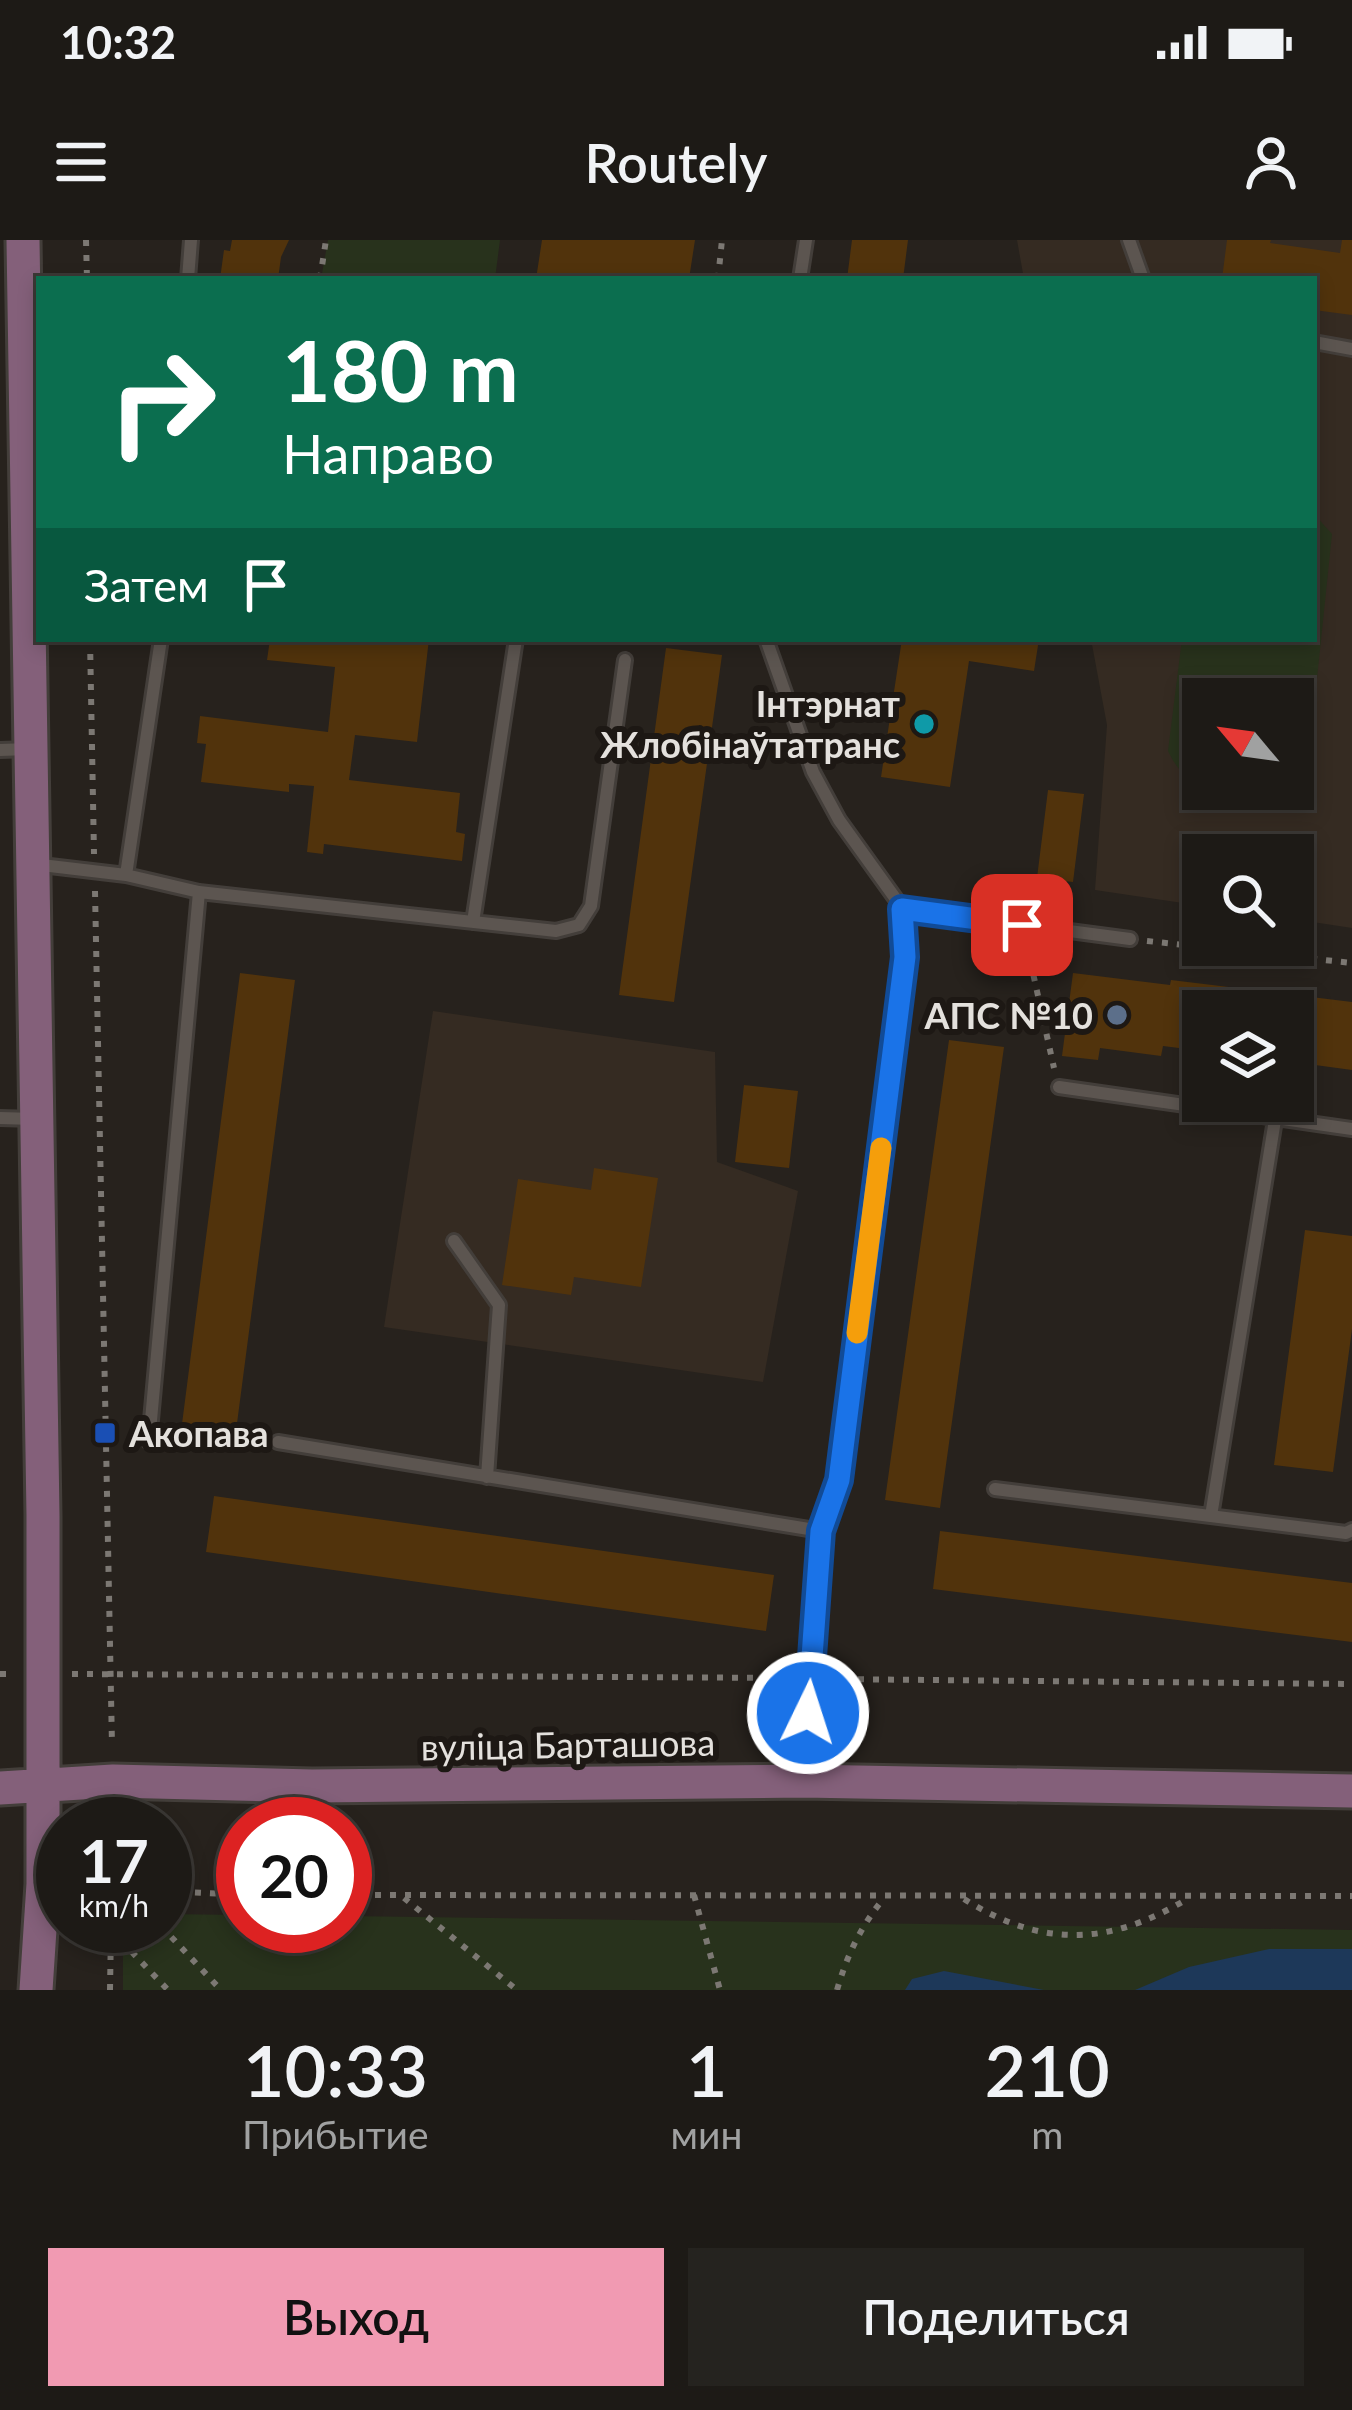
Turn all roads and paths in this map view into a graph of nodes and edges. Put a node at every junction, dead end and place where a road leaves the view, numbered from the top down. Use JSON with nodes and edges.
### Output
{"nodes":[{"id":1,"x":22,"y":240,"type":"edge"},
{"id":2,"x":86,"y":240,"type":"edge"},
{"id":3,"x":191,"y":240,"type":"edge"},
{"id":4,"x":326,"y":240,"type":"edge"},
{"id":5,"x":722,"y":240,"type":"edge"},
{"id":6,"x":806,"y":240,"type":"edge"},
{"id":7,"x":1130,"y":240,"type":"edge"},
{"id":8,"x":88,"y":276,"type":"edge"},
{"id":9,"x":188,"y":276,"type":"edge"},
{"id":10,"x":320,"y":276,"type":"edge"},
{"id":11,"x":718,"y":276,"type":"edge"},
{"id":12,"x":800,"y":276,"type":"edge"},
{"id":13,"x":1142,"y":276,"type":"edge"},
{"id":14,"x":32,"y":296,"type":"edge"},
{"id":15,"x":1317,"y":343,"type":"edge"},
{"id":16,"x":1352,"y":349,"type":"edge"},
{"id":17,"x":91,"y":642,"type":"edge"},
{"id":18,"x":161,"y":642,"type":"edge"},
{"id":19,"x":516,"y":642,"type":"edge"},
{"id":20,"x":767,"y":642,"type":"edge"},
{"id":21,"x":625,"y":660,"type":"dead end"},
{"id":22,"x":15,"y":749,"type":"edge"},
{"id":23,"x":32,"y":864,"type":"junction"},
{"id":24,"x":94,"y":871,"type":"junction"},
{"id":25,"x":126,"y":875,"type":"junction"},
{"id":26,"x":199,"y":892,"type":"junction"},
{"id":27,"x":902,"y":909,"type":"junction"},
{"id":28,"x":473,"y":922,"type":"junction"},
{"id":29,"x":1022,"y":925,"type":"junction"},
{"id":30,"x":1130,"y":939,"type":"joint"},
{"id":31,"x":1352,"y":963,"type":"edge"},
{"id":32,"x":1059,"y":1088,"type":"joint"},
{"id":33,"x":1182,"y":1106,"type":"edge"},
{"id":34,"x":0,"y":1118,"type":"edge"},
{"id":35,"x":35,"y":1119,"type":"junction"},
{"id":36,"x":1275,"y":1122,"type":"edge"},
{"id":37,"x":1292,"y":1122,"type":"edge"},
{"id":38,"x":1352,"y":1129,"type":"edge"},
{"id":39,"x":454,"y":1241,"type":"dead end"},
{"id":40,"x":149,"y":1442,"type":"dead end"},
{"id":41,"x":278,"y":1442,"type":"dead end"},
{"id":42,"x":487,"y":1477,"type":"junction"},
{"id":43,"x":995,"y":1489,"type":"dead end"},
{"id":44,"x":1211,"y":1516,"type":"junction"},
{"id":45,"x":1352,"y":1530,"type":"edge"},
{"id":46,"x":821,"y":1531,"type":"junction"},
{"id":47,"x":14,"y":1673,"type":"dead end"},
{"id":48,"x":112,"y":1673,"type":"junction"},
{"id":49,"x":0,"y":1674,"type":"edge"},
{"id":50,"x":68,"y":1674,"type":"dead end"},
{"id":51,"x":810,"y":1678,"type":"junction"},
{"id":52,"x":1352,"y":1684,"type":"edge"},
{"id":53,"x":112,"y":1745,"type":"dead end"},
{"id":54,"x":804,"y":1781,"type":"junction"},
{"id":55,"x":42,"y":1785,"type":"junction"},
{"id":56,"x":0,"y":1788,"type":"edge"},
{"id":57,"x":1352,"y":1791,"type":"edge"},
{"id":58,"x":372,"y":1895,"type":"edge"},
{"id":59,"x":401,"y":1895,"type":"junction"},
{"id":60,"x":694,"y":1895,"type":"junction"},
{"id":61,"x":1352,"y":1896,"type":"edge"},
{"id":62,"x":1190,"y":1897,"type":"junction"},
{"id":63,"x":884,"y":1898,"type":"junction"},
{"id":64,"x":961,"y":1898,"type":"junction"},
{"id":65,"x":111,"y":1953,"type":"edge"},
{"id":66,"x":134,"y":1953,"type":"edge"},
{"id":67,"x":186,"y":1953,"type":"edge"},
{"id":68,"x":36,"y":1990,"type":"edge"},
{"id":69,"x":110,"y":1990,"type":"edge"},
{"id":70,"x":169,"y":1990,"type":"edge"},
{"id":71,"x":221,"y":1990,"type":"edge"},
{"id":72,"x":518,"y":1990,"type":"edge"},
{"id":73,"x":720,"y":1990,"type":"edge"},
{"id":74,"x":837,"y":1990,"type":"edge"}],
"edges":[{"from":1,"to":14,"type":"main road"},
{"from":2,"to":8,"type":"path"},
{"from":3,"to":9,"type":"lane"},
{"from":4,"to":10,"type":"path"},
{"from":5,"to":11,"type":"path"},
{"from":6,"to":12,"type":"lane"},
{"from":7,"to":13,"type":"lane"},
{"from":14,"to":22,"type":"main road"},
{"from":15,"to":16,"type":"lane"},
{"from":17,"to":24,"type":"path"},
{"from":18,"to":25,"type":"lane"},
{"from":19,"to":28,"type":"lane"},
{"from":20,"to":27,"type":"lane"},
{"from":21,"to":28,"type":"lane"},
{"from":22,"to":23,"type":"main road"},
{"from":23,"to":24,"type":"lane"},
{"from":23,"to":35,"type":"main road"},
{"from":24,"to":25,"type":"lane"},
{"from":24,"to":48,"type":"path"},
{"from":25,"to":26,"type":"lane"},
{"from":26,"to":28,"type":"lane"},
{"from":26,"to":40,"type":"lane"},
{"from":27,"to":29,"type":"lane"},
{"from":27,"to":46,"type":"lane"},
{"from":29,"to":30,"type":"lane"},
{"from":29,"to":32,"type":"path"},
{"from":30,"to":31,"type":"path"},
{"from":32,"to":33,"type":"lane"},
{"from":34,"to":35,"type":"lane"},
{"from":35,"to":55,"type":"main road"},
{"from":36,"to":44,"type":"lane"},
{"from":37,"to":38,"type":"lane"},
{"from":39,"to":42,"type":"lane"},
{"from":41,"to":42,"type":"lane"},
{"from":42,"to":46,"type":"lane"},
{"from":43,"to":44,"type":"lane"},
{"from":44,"to":45,"type":"lane"},
{"from":46,"to":51,"type":"lane"},
{"from":47,"to":49,"type":"path"},
{"from":48,"to":50,"type":"path"},
{"from":48,"to":51,"type":"path"},
{"from":48,"to":53,"type":"path"},
{"from":51,"to":52,"type":"path"},
{"from":51,"to":54,"type":"lane"},
{"from":54,"to":55,"type":"main road","name":"вуліца Барташова"},
{"from":54,"to":57,"type":"main road","name":"вуліца Барташова"},
{"from":55,"to":56,"type":"main road","name":"вуліца Барташова"},
{"from":55,"to":68,"type":"main road"},
{"from":58,"to":59,"type":"path"},
{"from":59,"to":60,"type":"path"},
{"from":59,"to":72,"type":"path"},
{"from":60,"to":63,"type":"path"},
{"from":60,"to":73,"type":"path"},
{"from":61,"to":62,"type":"path"},
{"from":62,"to":64,"type":"path"},
{"from":62,"to":64,"type":"path"},
{"from":63,"to":64,"type":"path"},
{"from":63,"to":74,"type":"path"},
{"from":65,"to":69,"type":"path"},
{"from":66,"to":70,"type":"path"},
{"from":67,"to":71,"type":"path"}]}
